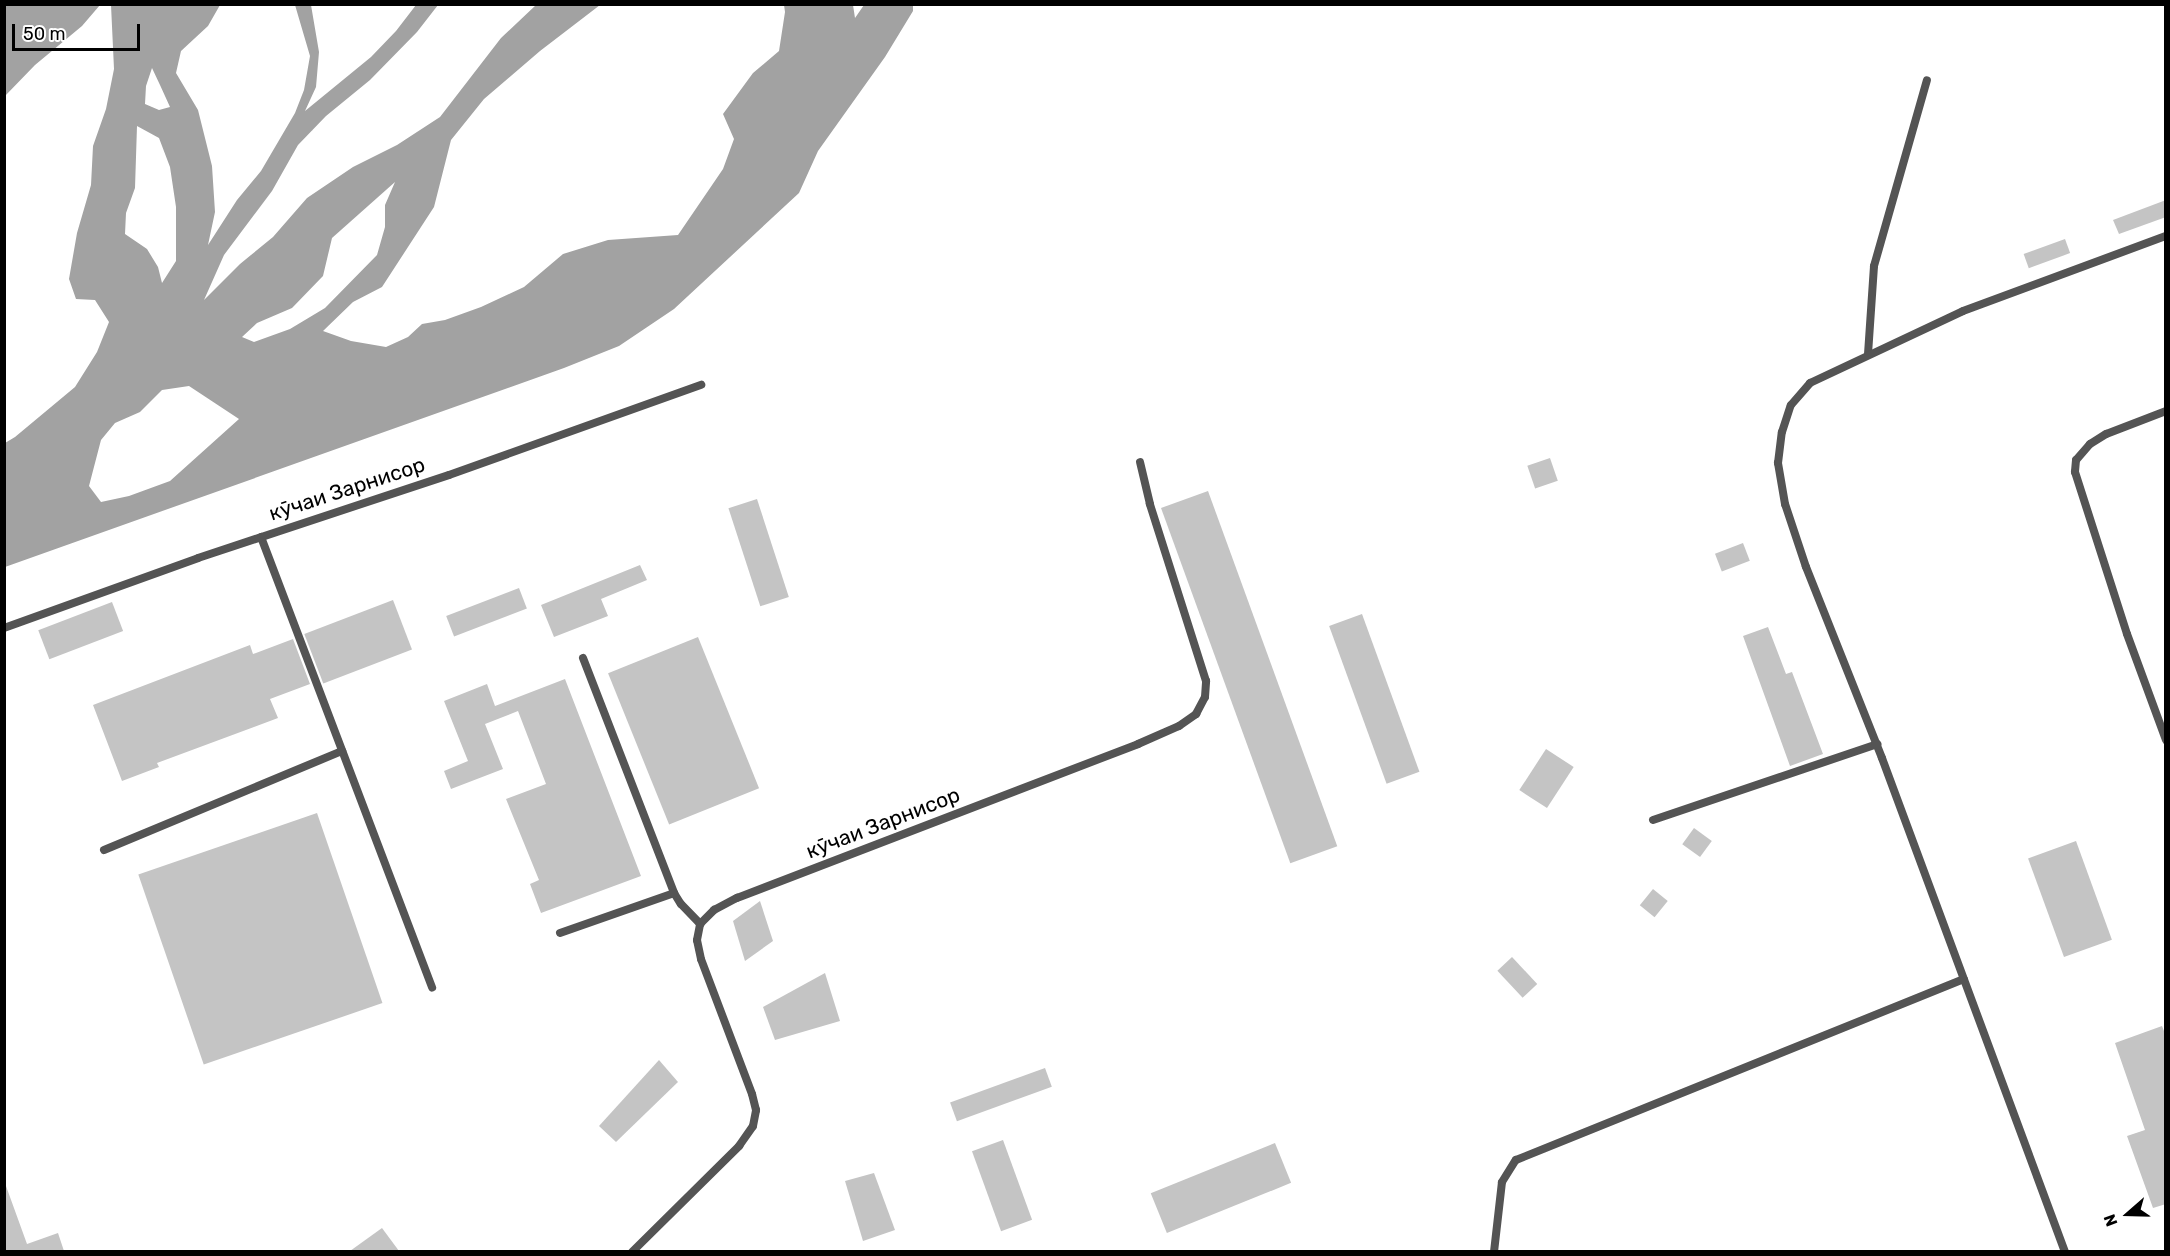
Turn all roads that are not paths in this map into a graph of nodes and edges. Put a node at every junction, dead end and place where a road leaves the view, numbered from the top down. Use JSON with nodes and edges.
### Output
{"nodes":[{"id":1,"x":1927,"y":80,"type":"dead end"},
{"id":2,"x":2166,"y":236,"type":"edge"},
{"id":3,"x":1868,"y":354,"type":"junction"},
{"id":4,"x":701,"y":385,"type":"dead end"},
{"id":5,"x":2166,"y":411,"type":"edge"},
{"id":6,"x":1140,"y":462,"type":"dead end"},
{"id":7,"x":261,"y":537,"type":"junction"},
{"id":8,"x":4,"y":628,"type":"edge"},
{"id":9,"x":583,"y":658,"type":"dead end"},
{"id":10,"x":2166,"y":740,"type":"edge"},
{"id":11,"x":1877,"y":744,"type":"junction"},
{"id":12,"x":342,"y":751,"type":"junction"},
{"id":13,"x":1653,"y":820,"type":"dead end"},
{"id":14,"x":104,"y":850,"type":"dead end"},
{"id":15,"x":674,"y":893,"type":"junction"},
{"id":16,"x":700,"y":924,"type":"junction"},
{"id":17,"x":560,"y":933,"type":"dead end"},
{"id":18,"x":1964,"y":979,"type":"junction"},
{"id":19,"x":432,"y":987,"type":"dead end"},
{"id":20,"x":632,"y":1251,"type":"edge"},
{"id":21,"x":1494,"y":1251,"type":"edge"},
{"id":22,"x":2065,"y":1251,"type":"edge"}],
"edges":[{"from":1,"to":3,"type":"lane"},
{"from":2,"to":3,"type":"lane"},
{"from":3,"to":11,"type":"lane"},
{"from":4,"to":7,"type":"lane","name":"кӯчаи Зарнисор"},
{"from":5,"to":10,"type":"lane"},
{"from":6,"to":16,"type":"lane","name":"кӯчаи Зарнисор"},
{"from":7,"to":8,"type":"lane","name":"кӯчаи Зарнисор"},
{"from":7,"to":12,"type":"lane"},
{"from":9,"to":15,"type":"lane"},
{"from":11,"to":13,"type":"lane"},
{"from":11,"to":18,"type":"lane"},
{"from":12,"to":14,"type":"lane"},
{"from":12,"to":19,"type":"lane"},
{"from":15,"to":16,"type":"lane"},
{"from":15,"to":17,"type":"lane"},
{"from":16,"to":20,"type":"lane"},
{"from":18,"to":21,"type":"lane"},
{"from":18,"to":22,"type":"lane"}]}
